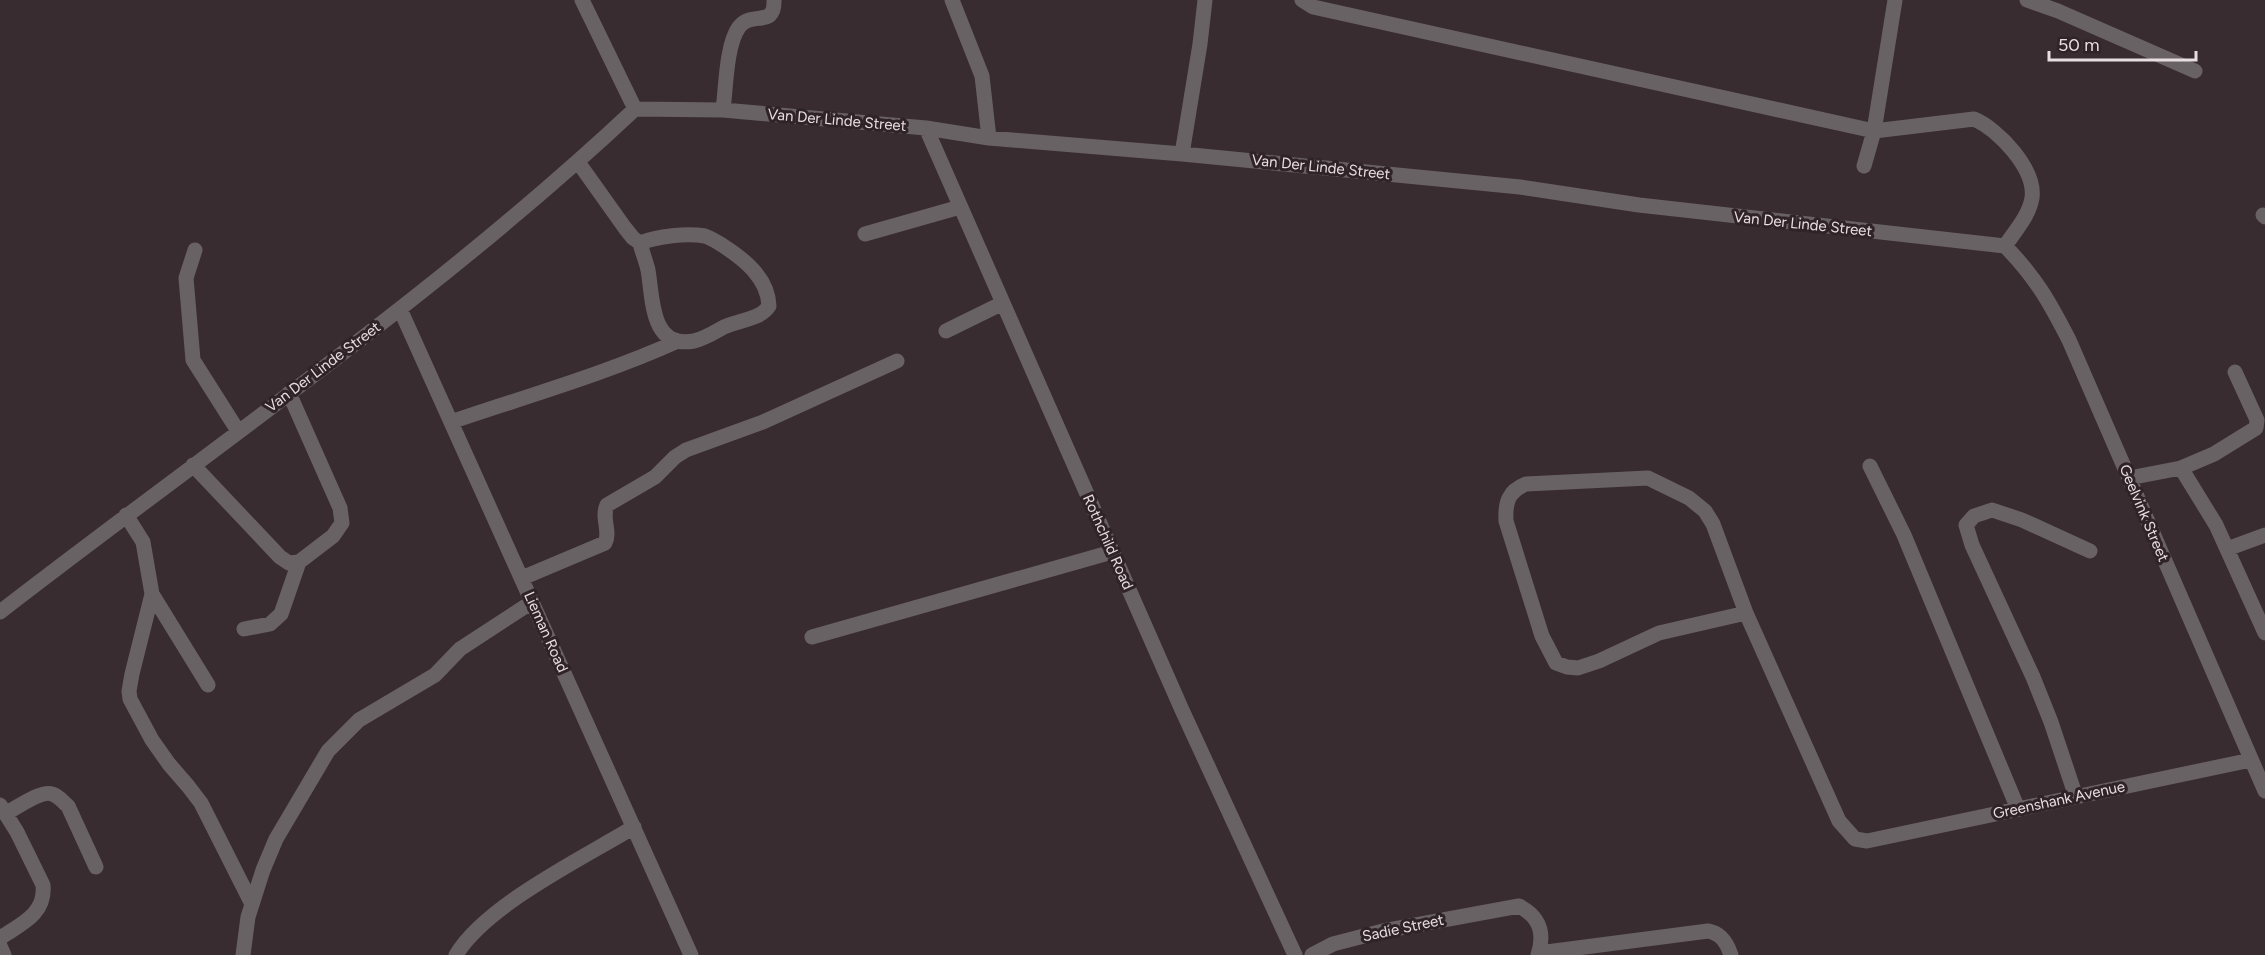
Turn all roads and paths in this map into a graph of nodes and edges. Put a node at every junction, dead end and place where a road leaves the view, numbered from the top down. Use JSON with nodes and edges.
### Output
{"nodes":[{"id":1,"x":582,"y":0,"type":"edge"},
{"id":2,"x":774,"y":0,"type":"edge"},
{"id":3,"x":952,"y":0,"type":"edge"},
{"id":4,"x":1205,"y":0,"type":"edge"},
{"id":5,"x":1302,"y":0,"type":"edge"},
{"id":6,"x":1895,"y":0,"type":"edge"},
{"id":7,"x":2027,"y":0,"type":"edge"},
{"id":8,"x":2059,"y":5,"type":"edge"},
{"id":9,"x":2195,"y":71,"type":"dead end"},
{"id":10,"x":635,"y":109,"type":"junction"},
{"id":11,"x":723,"y":110,"type":"junction"},
{"id":12,"x":926,"y":128,"type":"junction"},
{"id":13,"x":1874,"y":131,"type":"junction"},
{"id":14,"x":989,"y":138,"type":"junction"},
{"id":15,"x":1182,"y":154,"type":"junction"},
{"id":16,"x":578,"y":162,"type":"junction"},
{"id":17,"x":1864,"y":166,"type":"dead end"},
{"id":18,"x":960,"y":207,"type":"junction"},
{"id":19,"x":865,"y":234,"type":"dead end"},
{"id":20,"x":640,"y":243,"type":"junction"},
{"id":21,"x":2005,"y":246,"type":"junction"},
{"id":22,"x":195,"y":250,"type":"dead end"},
{"id":23,"x":1003,"y":303,"type":"junction"},
{"id":24,"x":400,"y":309,"type":"junction"},
{"id":25,"x":946,"y":331,"type":"dead end"},
{"id":26,"x":678,"y":341,"type":"junction"},
{"id":27,"x":897,"y":361,"type":"dead end"},
{"id":28,"x":2235,"y":372,"type":"dead end"},
{"id":29,"x":289,"y":393,"type":"junction"},
{"id":30,"x":451,"y":422,"type":"junction"},
{"id":31,"x":238,"y":431,"type":"junction"},
{"id":32,"x":194,"y":465,"type":"junction"},
{"id":33,"x":1870,"y":466,"type":"dead end"},
{"id":34,"x":2181,"y":468,"type":"junction"},
{"id":35,"x":2129,"y":478,"type":"junction"},
{"id":36,"x":126,"y":514,"type":"junction"},
{"id":37,"x":2265,"y":535,"type":"edge"},
{"id":38,"x":2227,"y":549,"type":"junction"},
{"id":39,"x":1112,"y":552,"type":"junction"},
{"id":40,"x":2090,"y":552,"type":"dead end"},
{"id":41,"x":299,"y":562,"type":"junction"},
{"id":42,"x":522,"y":578,"type":"junction"},
{"id":43,"x":152,"y":594,"type":"junction"},
{"id":44,"x":532,"y":602,"type":"junction"},
{"id":45,"x":0,"y":612,"type":"edge"},
{"id":46,"x":1746,"y":614,"type":"junction"},
{"id":47,"x":244,"y":629,"type":"dead end"},
{"id":48,"x":2264,"y":629,"type":"edge"},
{"id":49,"x":812,"y":638,"type":"dead end"},
{"id":50,"x":208,"y":685,"type":"dead end"},
{"id":51,"x":2251,"y":760,"type":"junction"},
{"id":52,"x":2265,"y":791,"type":"edge"},
{"id":53,"x":2076,"y":797,"type":"junction"},
{"id":54,"x":3,"y":809,"type":"edge"},
{"id":55,"x":2018,"y":809,"type":"junction"},
{"id":56,"x":634,"y":827,"type":"junction"},
{"id":57,"x":96,"y":867,"type":"dead end"},
{"id":58,"x":252,"y":904,"type":"junction"},
{"id":59,"x":0,"y":938,"type":"edge"},
{"id":60,"x":0,"y":946,"type":"edge"},
{"id":61,"x":241,"y":954,"type":"edge"},
{"id":62,"x":1538,"y":954,"type":"edge"},
{"id":63,"x":4,"y":955,"type":"edge"},
{"id":64,"x":456,"y":955,"type":"edge"},
{"id":65,"x":692,"y":955,"type":"edge"},
{"id":66,"x":1295,"y":955,"type":"edge"},
{"id":67,"x":1312,"y":955,"type":"edge"},
{"id":68,"x":1731,"y":955,"type":"edge"}],
"edges":[{"from":1,"to":10,"type":"street"},
{"from":2,"to":11,"type":"street"},
{"from":3,"to":14,"type":"street"},
{"from":4,"to":15,"type":"street"},
{"from":5,"to":13,"type":"street"},
{"from":6,"to":13,"type":"street"},
{"from":7,"to":8,"type":"street"},
{"from":8,"to":9,"type":"street"},
{"from":10,"to":11,"type":"street","name":"Van Der Linde Street"},
{"from":10,"to":16,"type":"street","name":"Van Der Linde Street"},
{"from":11,"to":12,"type":"street","name":"Van Der Linde Street"},
{"from":12,"to":14,"type":"street","name":"Van Der Linde Street"},
{"from":12,"to":18,"type":"street","name":"Rothchild Road"},
{"from":13,"to":17,"type":"street"},
{"from":13,"to":21,"type":"street"},
{"from":14,"to":15,"type":"street","name":"Van Der Linde Street"},
{"from":15,"to":21,"type":"street","name":"Van Der Linde Street"},
{"from":16,"to":20,"type":"street"},
{"from":16,"to":24,"type":"street","name":"Van Der Linde Street"},
{"from":18,"to":19,"type":"street"},
{"from":18,"to":23,"type":"street","name":"Rothchild Road"},
{"from":20,"to":26,"type":"street"},
{"from":20,"to":26,"type":"street"},
{"from":21,"to":35,"type":"street","name":"Geelvink Street"},
{"from":22,"to":31,"type":"street"},
{"from":23,"to":25,"type":"street"},
{"from":23,"to":39,"type":"street","name":"Rothchild Road"},
{"from":24,"to":29,"type":"street","name":"Van Der Linde Street"},
{"from":24,"to":30,"type":"street","name":"Lieman Road"},
{"from":26,"to":30,"type":"street"},
{"from":27,"to":42,"type":"street"},
{"from":28,"to":34,"type":"street"},
{"from":29,"to":31,"type":"street","name":"Van Der Linde Street"},
{"from":29,"to":41,"type":"street"},
{"from":30,"to":42,"type":"street","name":"Lieman Road"},
{"from":31,"to":32,"type":"street","name":"Van Der Linde Street"},
{"from":32,"to":36,"type":"street","name":"Van Der Linde Street"},
{"from":32,"to":41,"type":"street"},
{"from":33,"to":55,"type":"street"},
{"from":34,"to":35,"type":"street"},
{"from":34,"to":38,"type":"street"},
{"from":35,"to":51,"type":"street","name":"Geelvink Street"},
{"from":36,"to":43,"type":"street"},
{"from":36,"to":45,"type":"street","name":"Van Der Linde Street"},
{"from":37,"to":38,"type":"street"},
{"from":38,"to":48,"type":"street"},
{"from":39,"to":49,"type":"street"},
{"from":39,"to":66,"type":"street","name":"Rothchild Road"},
{"from":40,"to":53,"type":"street"},
{"from":41,"to":47,"type":"street"},
{"from":42,"to":44,"type":"street","name":"Lieman Road"},
{"from":43,"to":50,"type":"street"},
{"from":43,"to":58,"type":"street"},
{"from":44,"to":56,"type":"street","name":"Lieman Road"},
{"from":44,"to":58,"type":"street"},
{"from":46,"to":46,"type":"street"},
{"from":46,"to":55,"type":"street","name":"Greenshank Avenue"},
{"from":51,"to":52,"type":"street","name":"Geelvink Street"},
{"from":51,"to":53,"type":"street","name":"Greenshank Avenue"},
{"from":53,"to":55,"type":"street","name":"Greenshank Avenue"},
{"from":54,"to":57,"type":"street"},
{"from":54,"to":59,"type":"street"},
{"from":56,"to":64,"type":"street"},
{"from":56,"to":65,"type":"street","name":"Lieman Road"},
{"from":58,"to":61,"type":"street"},
{"from":60,"to":63,"type":"street"},
{"from":62,"to":67,"type":"street","name":"Sadie Street"},
{"from":62,"to":68,"type":"street"}]}
